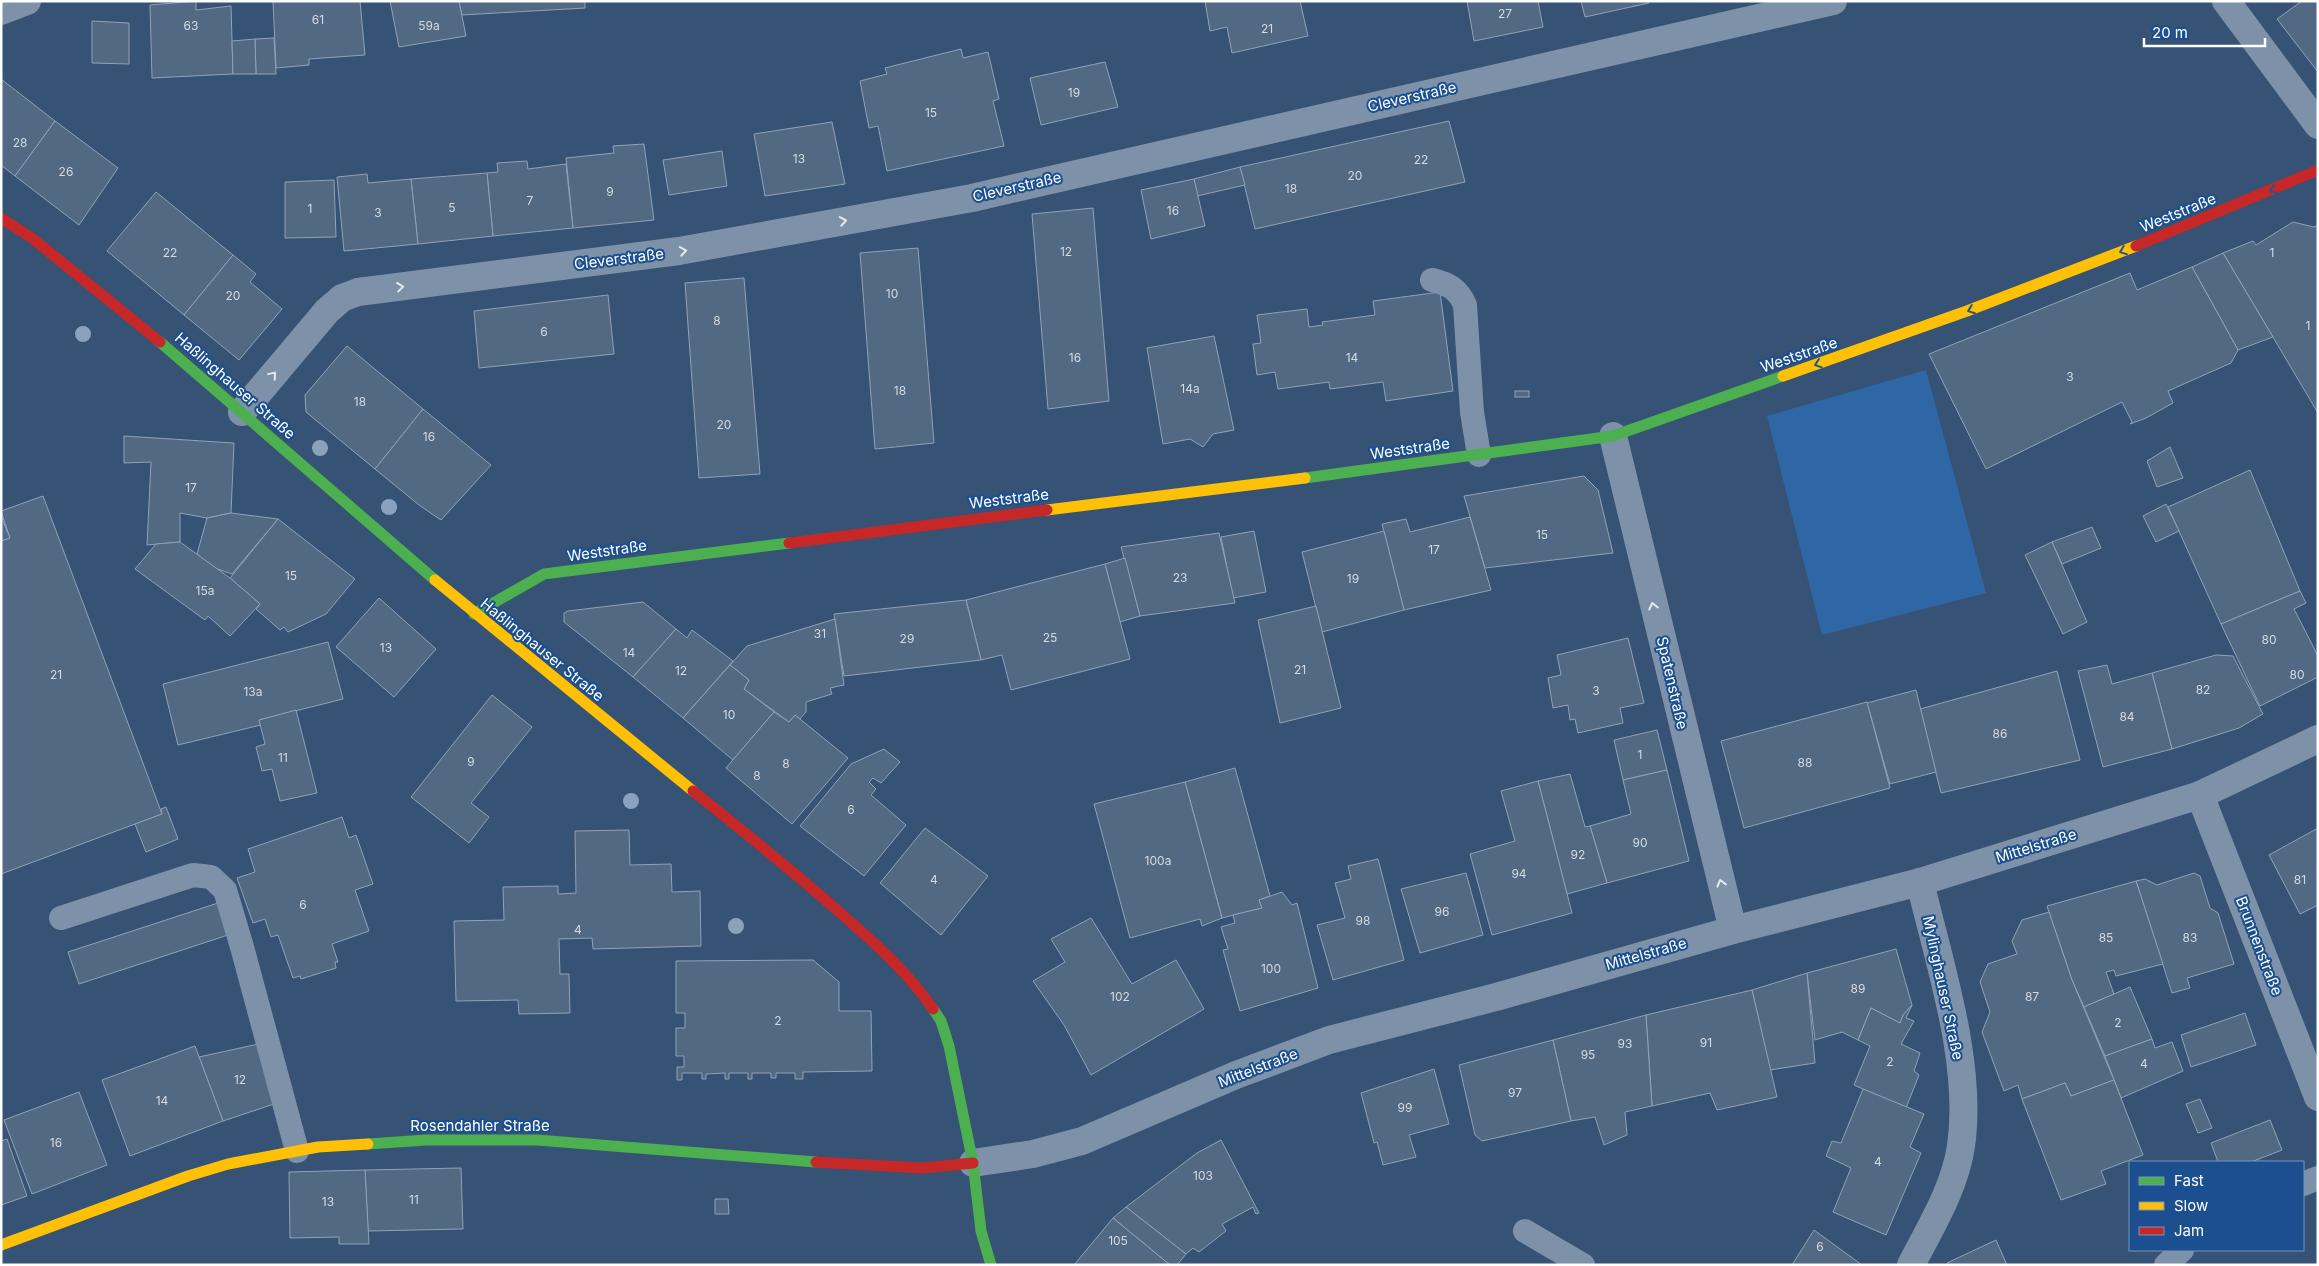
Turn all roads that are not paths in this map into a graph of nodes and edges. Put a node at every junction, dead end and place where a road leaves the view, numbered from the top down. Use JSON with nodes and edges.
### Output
{"nodes":[{"id":1,"x":27,"y":1,"type":"edge"},
{"id":2,"x":1833,"y":1,"type":"edge"},
{"id":3,"x":2226,"y":1,"type":"edge"},
{"id":4,"x":1,"y":11,"type":"edge"},
{"id":5,"x":2318,"y":125,"type":"edge"},
{"id":6,"x":2318,"y":170,"type":"edge"},
{"id":7,"x":1,"y":218,"type":"edge"},
{"id":8,"x":1432,"y":280,"type":"dead end"},
{"id":9,"x":242,"y":412,"type":"junction"},
{"id":10,"x":1613,"y":436,"type":"junction"},
{"id":11,"x":1479,"y":455,"type":"junction"},
{"id":12,"x":474,"y":614,"type":"junction"},
{"id":13,"x":2318,"y":739,"type":"edge"},
{"id":14,"x":2200,"y":795,"type":"junction"},
{"id":15,"x":1920,"y":882,"type":"junction"},
{"id":16,"x":61,"y":918,"type":"dead end"},
{"id":17,"x":1733,"y":930,"type":"junction"},
{"id":18,"x":2318,"y":1097,"type":"edge"},
{"id":19,"x":297,"y":1151,"type":"junction"},
{"id":20,"x":973,"y":1164,"type":"junction"},
{"id":21,"x":2318,"y":1178,"type":"edge"},
{"id":22,"x":2304,"y":1184,"type":"edge"},
{"id":23,"x":1525,"y":1232,"type":"dead end"},
{"id":24,"x":1,"y":1245,"type":"edge"},
{"id":25,"x":2181,"y":1251,"type":"edge"},
{"id":26,"x":991,"y":1265,"type":"edge"},
{"id":27,"x":1583,"y":1265,"type":"edge"},
{"id":28,"x":1911,"y":1265,"type":"edge"},
{"id":29,"x":2166,"y":1265,"type":"edge"}],
"edges":[{"from":1,"to":4,"type":"street"},
{"from":9,"to":2,"type":"street","name":"Cleverstraße","one_way":true},
{"from":3,"to":5,"type":"street"},
{"from":6,"to":10,"type":"main road","name":"Weststraße","one_way":true},
{"from":7,"to":9,"type":"main road","name":"Haßlinghauser Straße"},
{"from":8,"to":11,"type":"lane"},
{"from":9,"to":12,"type":"main road","name":"Haßlinghauser Straße"},
{"from":10,"to":11,"type":"main road","name":"Weststraße"},
{"from":17,"to":10,"type":"street","name":"Spatenstraße","one_way":true},
{"from":11,"to":12,"type":"main road","name":"Weststraße"},
{"from":12,"to":20,"type":"main road","name":"Haßlinghauser Straße"},
{"from":13,"to":14,"type":"street","name":"Mittelstraße"},
{"from":14,"to":15,"type":"street","name":"Mittelstraße"},
{"from":14,"to":18,"type":"street","name":"Brunnenstraße"},
{"from":15,"to":17,"type":"street","name":"Mittelstraße"},
{"from":15,"to":28,"type":"street","name":"Mylinghauser Straße"},
{"from":16,"to":19,"type":"lane"},
{"from":17,"to":20,"type":"street","name":"Mittelstraße"},
{"from":19,"to":20,"type":"main road","name":"Rosendahler Straße"},
{"from":19,"to":24,"type":"main road","name":"Rosendahler Straße"},
{"from":20,"to":26,"type":"main road","name":"Haßlinghauser Straße"},
{"from":21,"to":22,"type":"lane"},
{"from":23,"to":27,"type":"lane"},
{"from":25,"to":29,"type":"lane"}]}
